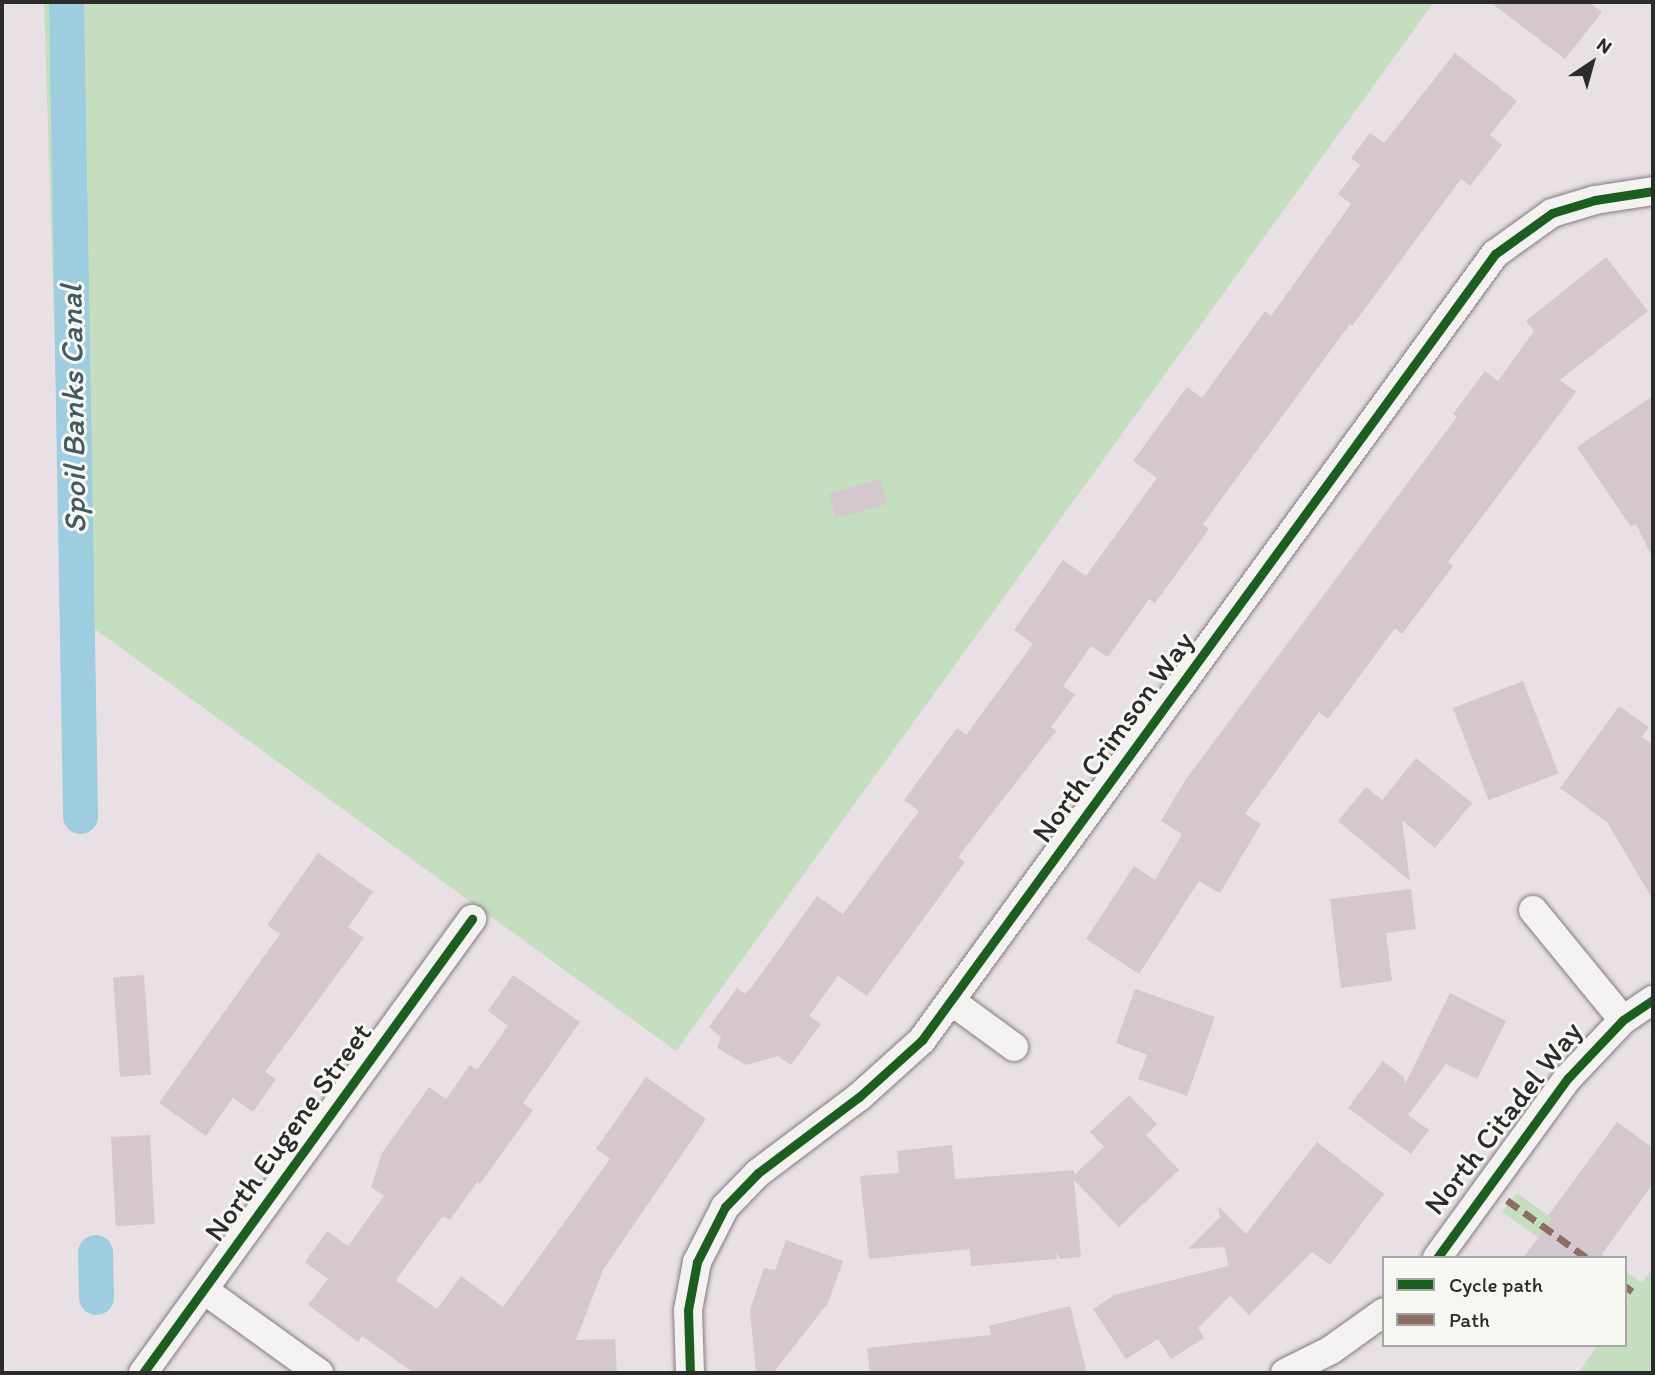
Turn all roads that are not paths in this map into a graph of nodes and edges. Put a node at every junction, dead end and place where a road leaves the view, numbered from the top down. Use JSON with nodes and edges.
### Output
{"nodes":[{"id":1,"x":1653,"y":191,"type":"edge"},
{"id":2,"x":1533,"y":910,"type":"dead end"},
{"id":3,"x":472,"y":919,"type":"dead end"},
{"id":4,"x":1653,"y":1000,"type":"edge"},
{"id":5,"x":951,"y":1001,"type":"junction"},
{"id":6,"x":1623,"y":1020,"type":"junction"},
{"id":7,"x":1014,"y":1047,"type":"dead end"},
{"id":8,"x":1438,"y":1256,"type":"edge"},
{"id":9,"x":204,"y":1290,"type":"junction"},
{"id":10,"x":1382,"y":1313,"type":"edge"},
{"id":11,"x":143,"y":1373,"type":"edge"},
{"id":12,"x":319,"y":1373,"type":"edge"},
{"id":13,"x":690,"y":1373,"type":"edge"},
{"id":14,"x":1285,"y":1373,"type":"edge"}],
"edges":[{"from":1,"to":5,"type":"street","name":"North Crimson Way"},
{"from":2,"to":6,"type":"street","name":"North Citadel Way"},
{"from":3,"to":9,"type":"street","name":"North Eugene Street"},
{"from":4,"to":6,"type":"street","name":"North Citadel Way"},
{"from":5,"to":7,"type":"street"},
{"from":5,"to":13,"type":"street","name":"North Crimson Way"},
{"from":6,"to":8,"type":"street","name":"North Citadel Way"},
{"from":9,"to":11,"type":"street","name":"North Eugene Street"},
{"from":9,"to":12,"type":"street"},
{"from":10,"to":14,"type":"street"}]}
